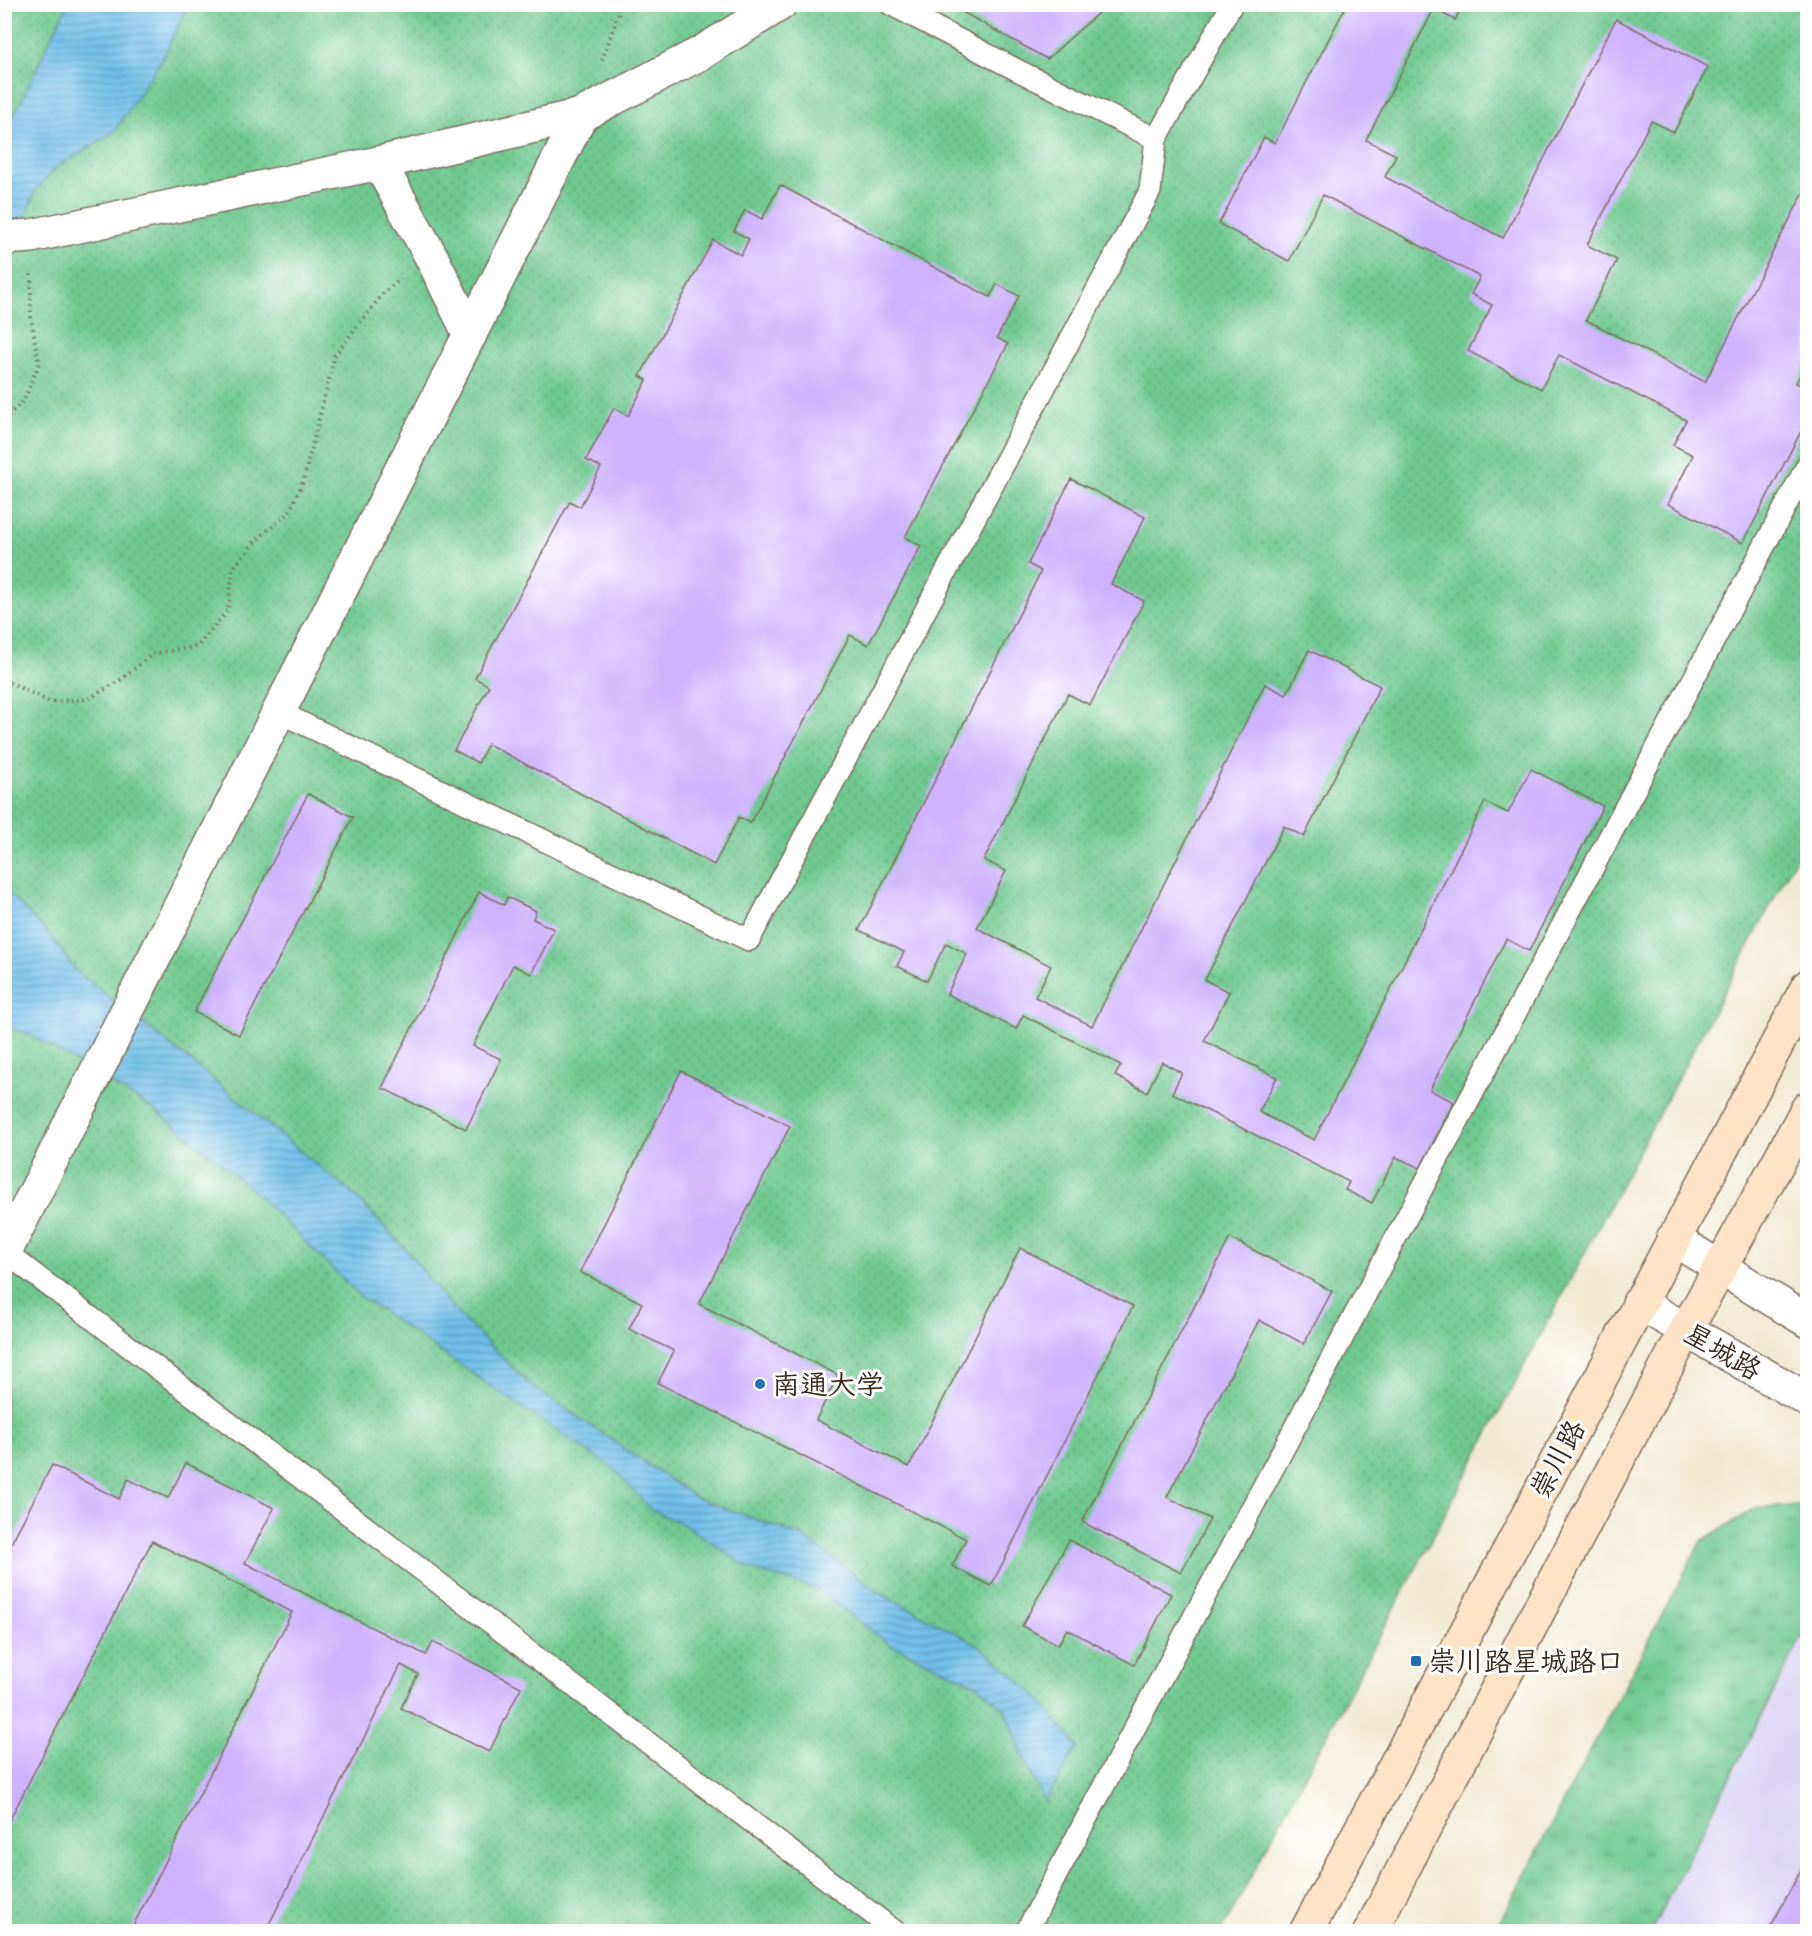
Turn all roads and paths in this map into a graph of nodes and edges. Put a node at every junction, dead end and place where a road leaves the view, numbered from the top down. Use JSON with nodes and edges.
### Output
{"nodes":[{"id":1,"x":780,"y":4,"type":"edge"},
{"id":2,"x":890,"y":4,"type":"edge"},
{"id":3,"x":1232,"y":4,"type":"edge"},
{"id":4,"x":580,"y":115,"type":"junction"},
{"id":5,"x":1156,"y":139,"type":"junction"},
{"id":6,"x":379,"y":164,"type":"junction"},
{"id":7,"x":20,"y":237,"type":"edge"},
{"id":8,"x":432,"y":258,"type":"junction"},
{"id":9,"x":470,"y":334,"type":"junction"},
{"id":10,"x":4,"y":420,"type":"edge"},
{"id":11,"x":1808,"y":464,"type":"edge"},
{"id":12,"x":4,"y":680,"type":"edge"},
{"id":13,"x":279,"y":712,"type":"junction"},
{"id":14,"x":1808,"y":986,"type":"edge"},
{"id":15,"x":1808,"y":1108,"type":"edge"},
{"id":16,"x":1673,"y":1239,"type":"junction"},
{"id":17,"x":5,"y":1253,"type":"edge"},
{"id":18,"x":1721,"y":1268,"type":"junction"},
{"id":19,"x":1639,"y":1303,"type":"junction"},
{"id":20,"x":1808,"y":1321,"type":"edge"},
{"id":21,"x":1686,"y":1330,"type":"junction"},
{"id":22,"x":1808,"y":1400,"type":"edge"},
{"id":23,"x":896,"y":1932,"type":"edge"},
{"id":24,"x":1026,"y":1932,"type":"edge"},
{"id":25,"x":1306,"y":1932,"type":"edge"},
{"id":26,"x":1370,"y":1932,"type":"edge"}],
"edges":[{"from":1,"to":4,"type":"street"},
{"from":2,"to":5,"type":"lane"},
{"from":3,"to":5,"type":"lane"},
{"from":4,"to":6,"type":"street"},
{"from":4,"to":9,"type":"street"},
{"from":5,"to":13,"type":"lane"},
{"from":6,"to":7,"type":"street"},
{"from":6,"to":8,"type":"street"},
{"from":7,"to":10,"type":"path"},
{"from":8,"to":9,"type":"street"},
{"from":8,"to":12,"type":"path"},
{"from":9,"to":13,"type":"street"},
{"from":11,"to":24,"type":"lane"},
{"from":13,"to":17,"type":"street"},
{"from":14,"to":16,"type":"main road","name":"崇川路"},
{"from":15,"to":18,"type":"main road","name":"崇川路"},
{"from":16,"to":18,"type":"street"},
{"from":16,"to":19,"type":"main road","name":"崇川路"},
{"from":17,"to":23,"type":"lane"},
{"from":18,"to":20,"type":"street"},
{"from":18,"to":21,"type":"main road","name":"崇川路"},
{"from":19,"to":21,"type":"street","name":"星城路"},
{"from":19,"to":25,"type":"main road","name":"崇川路"},
{"from":21,"to":22,"type":"street","name":"星城路"},
{"from":21,"to":26,"type":"main road","name":"崇川路"}]}
